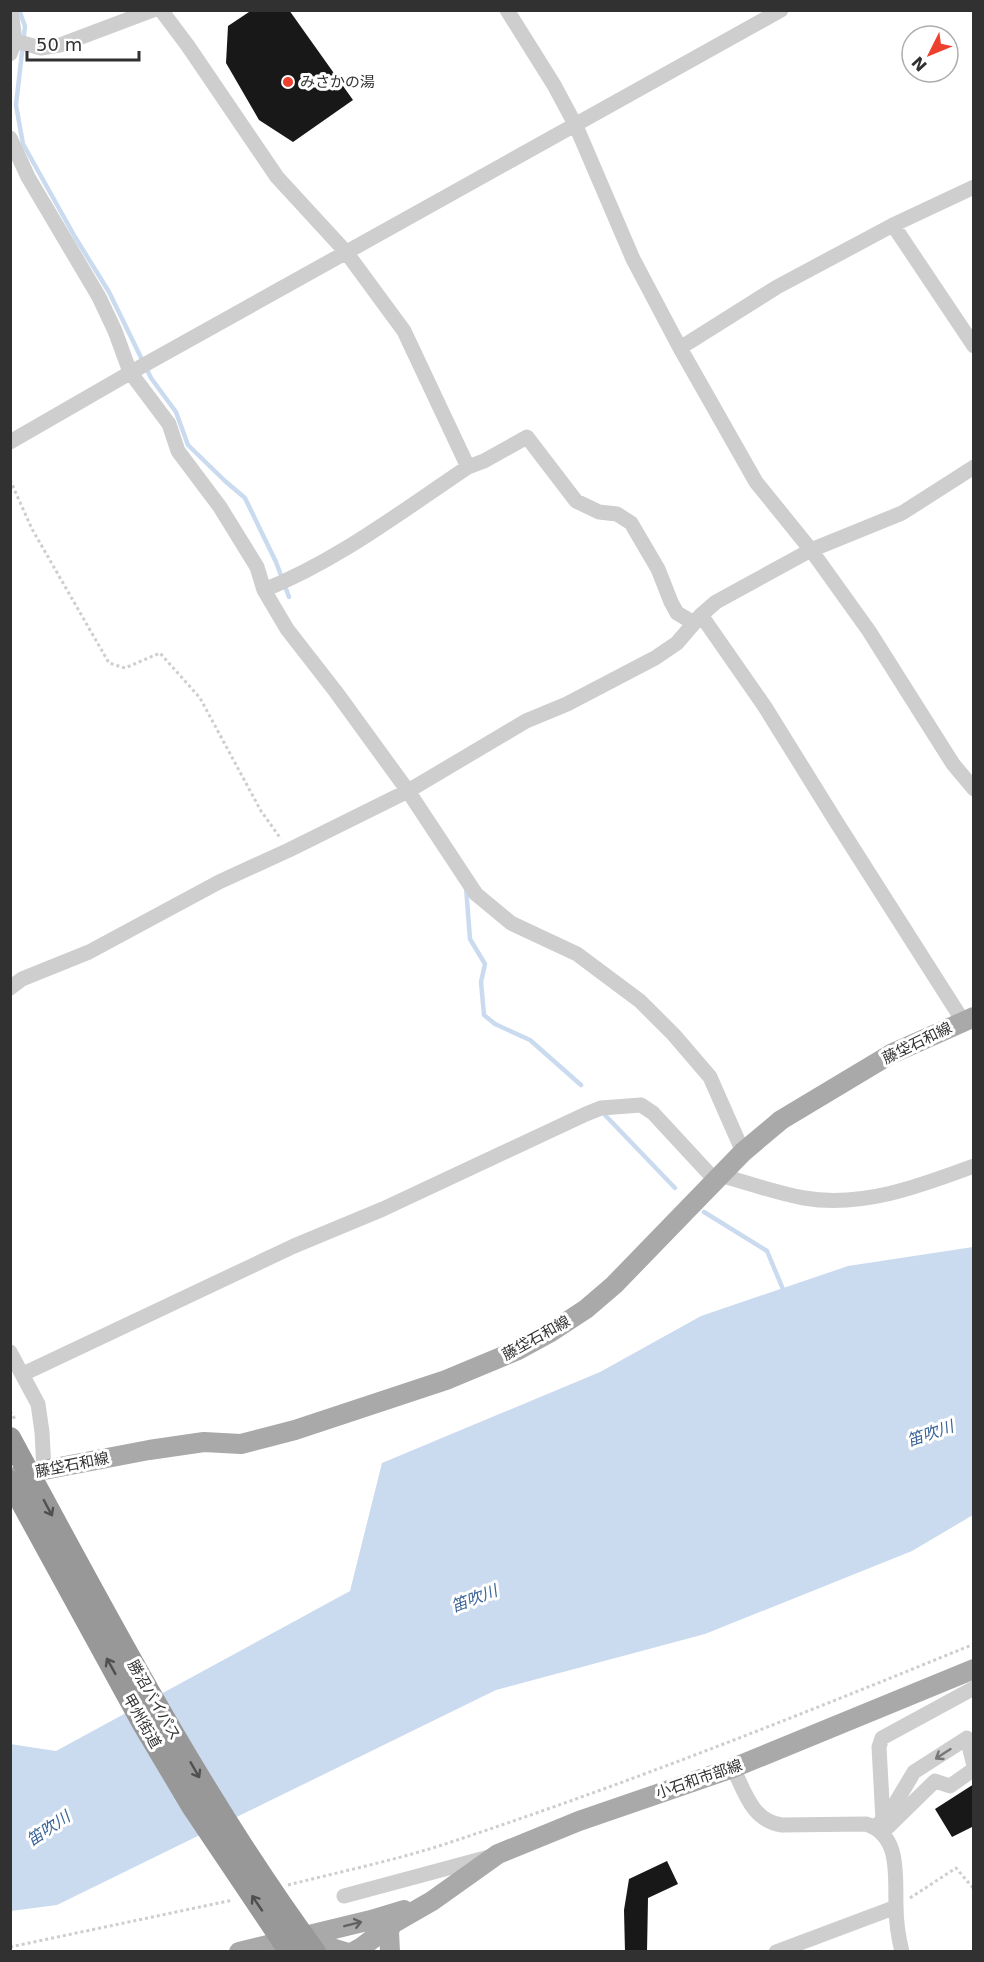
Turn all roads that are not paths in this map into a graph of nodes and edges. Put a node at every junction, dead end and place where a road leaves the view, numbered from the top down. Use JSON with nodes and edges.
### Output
{"nodes":[{"id":1,"x":10,"y":10,"type":"edge"},
{"id":2,"x":153,"y":10,"type":"edge"},
{"id":3,"x":160,"y":10,"type":"edge"},
{"id":4,"x":507,"y":10,"type":"edge"},
{"id":5,"x":781,"y":10,"type":"edge"},
{"id":6,"x":13,"y":48,"type":"edge"},
{"id":7,"x":576,"y":126,"type":"junction"},
{"id":8,"x":10,"y":138,"type":"edge"},
{"id":9,"x":974,"y":187,"type":"edge"},
{"id":10,"x":893,"y":225,"type":"junction"},
{"id":11,"x":346,"y":252,"type":"junction"},
{"id":12,"x":974,"y":346,"type":"edge"},
{"id":13,"x":680,"y":348,"type":"junction"},
{"id":14,"x":133,"y":371,"type":"junction"},
{"id":15,"x":10,"y":442,"type":"edge"},
{"id":16,"x":468,"y":467,"type":"junction"},
{"id":17,"x":974,"y":467,"type":"edge"},
{"id":18,"x":811,"y":550,"type":"junction"},
{"id":19,"x":270,"y":588,"type":"junction"},
{"id":20,"x":697,"y":619,"type":"junction"},
{"id":21,"x":974,"y":789,"type":"edge"},
{"id":22,"x":408,"y":791,"type":"junction"},
{"id":23,"x":10,"y":988,"type":"edge"},
{"id":24,"x":968,"y":1019,"type":"edge"},
{"id":25,"x":743,"y":1152,"type":"junction"},
{"id":26,"x":974,"y":1166,"type":"edge"},
{"id":27,"x":716,"y":1179,"type":"junction"},
{"id":28,"x":10,"y":1352,"type":"edge"},
{"id":29,"x":23,"y":1374,"type":"junction"},
{"id":30,"x":10,"y":1438,"type":"edge"},
{"id":31,"x":44,"y":1470,"type":"junction"},
{"id":32,"x":10,"y":1479,"type":"edge"},
{"id":33,"x":974,"y":1669,"type":"edge"},
{"id":34,"x":974,"y":1688,"type":"edge"},
{"id":35,"x":974,"y":1767,"type":"edge"},
{"id":36,"x":733,"y":1768,"type":"junction"},
{"id":37,"x":878,"y":1830,"type":"junction"},
{"id":38,"x":498,"y":1854,"type":"junction"},
{"id":39,"x":344,"y":1896,"type":"dead end"},
{"id":40,"x":432,"y":1901,"type":"junction"},
{"id":41,"x":896,"y":1907,"type":"junction"},
{"id":42,"x":392,"y":1924,"type":"junction"},
{"id":43,"x":247,"y":1950,"type":"edge"},
{"id":44,"x":290,"y":1952,"type":"edge"},
{"id":45,"x":315,"y":1952,"type":"edge"},
{"id":46,"x":345,"y":1952,"type":"edge"},
{"id":47,"x":353,"y":1952,"type":"edge"},
{"id":48,"x":390,"y":1952,"type":"edge"},
{"id":49,"x":776,"y":1952,"type":"edge"},
{"id":50,"x":902,"y":1952,"type":"edge"}],
"edges":[{"from":1,"to":6,"type":"street"},
{"from":2,"to":6,"type":"street"},
{"from":3,"to":11,"type":"street"},
{"from":4,"to":7,"type":"street"},
{"from":5,"to":7,"type":"street"},
{"from":7,"to":11,"type":"street"},
{"from":7,"to":13,"type":"street"},
{"from":8,"to":14,"type":"street"},
{"from":9,"to":10,"type":"street"},
{"from":10,"to":12,"type":"street"},
{"from":10,"to":13,"type":"street"},
{"from":11,"to":14,"type":"street"},
{"from":11,"to":16,"type":"street"},
{"from":13,"to":18,"type":"street"},
{"from":14,"to":15,"type":"street"},
{"from":14,"to":19,"type":"street"},
{"from":16,"to":19,"type":"street"},
{"from":16,"to":20,"type":"street"},
{"from":17,"to":18,"type":"street"},
{"from":18,"to":20,"type":"street"},
{"from":18,"to":21,"type":"street"},
{"from":19,"to":22,"type":"street"},
{"from":20,"to":22,"type":"street"},
{"from":20,"to":24,"type":"street"},
{"from":22,"to":23,"type":"street"},
{"from":22,"to":25,"type":"street"},
{"from":24,"to":25,"type":"main road","name":"藤垈石和線"},
{"from":25,"to":27,"type":"main road","name":"藤垈石和線"},
{"from":26,"to":27,"type":"street"},
{"from":27,"to":29,"type":"street"},
{"from":27,"to":31,"type":"main road","name":"藤垈石和線"},
{"from":28,"to":29,"type":"street"},
{"from":29,"to":31,"type":"street"},
{"from":30,"to":45,"type":"highway","name":"勝沼バイパス","one_way":true,"bridge":true},
{"from":31,"to":32,"type":"main road","name":"藤垈石和線"},
{"from":44,"to":32,"type":"highway","name":"甲州街道","one_way":true,"bridge":true},
{"from":33,"to":36,"type":"main road","name":"小石和市部線"},
{"from":34,"to":37,"type":"street"},
{"from":35,"to":37,"type":"street"},
{"from":35,"to":37,"type":"street","one_way":true},
{"from":36,"to":37,"type":"street"},
{"from":36,"to":38,"type":"main road","name":"小石和市部線"},
{"from":37,"to":41,"type":"street"},
{"from":38,"to":39,"type":"street"},
{"from":38,"to":40,"type":"main road","name":"小石和市部線"},
{"from":40,"to":42,"type":"main road","name":"小石和市部線"},
{"from":43,"to":40,"type":"main road","name":"小石和市部線","one_way":true},
{"from":41,"to":49,"type":"street"},
{"from":41,"to":50,"type":"street"},
{"from":42,"to":47,"type":"main road","name":"小石和市部線"},
{"from":42,"to":48,"type":"main road"},
{"from":43,"to":46,"type":"main road","name":"小石和市部線"}]}
